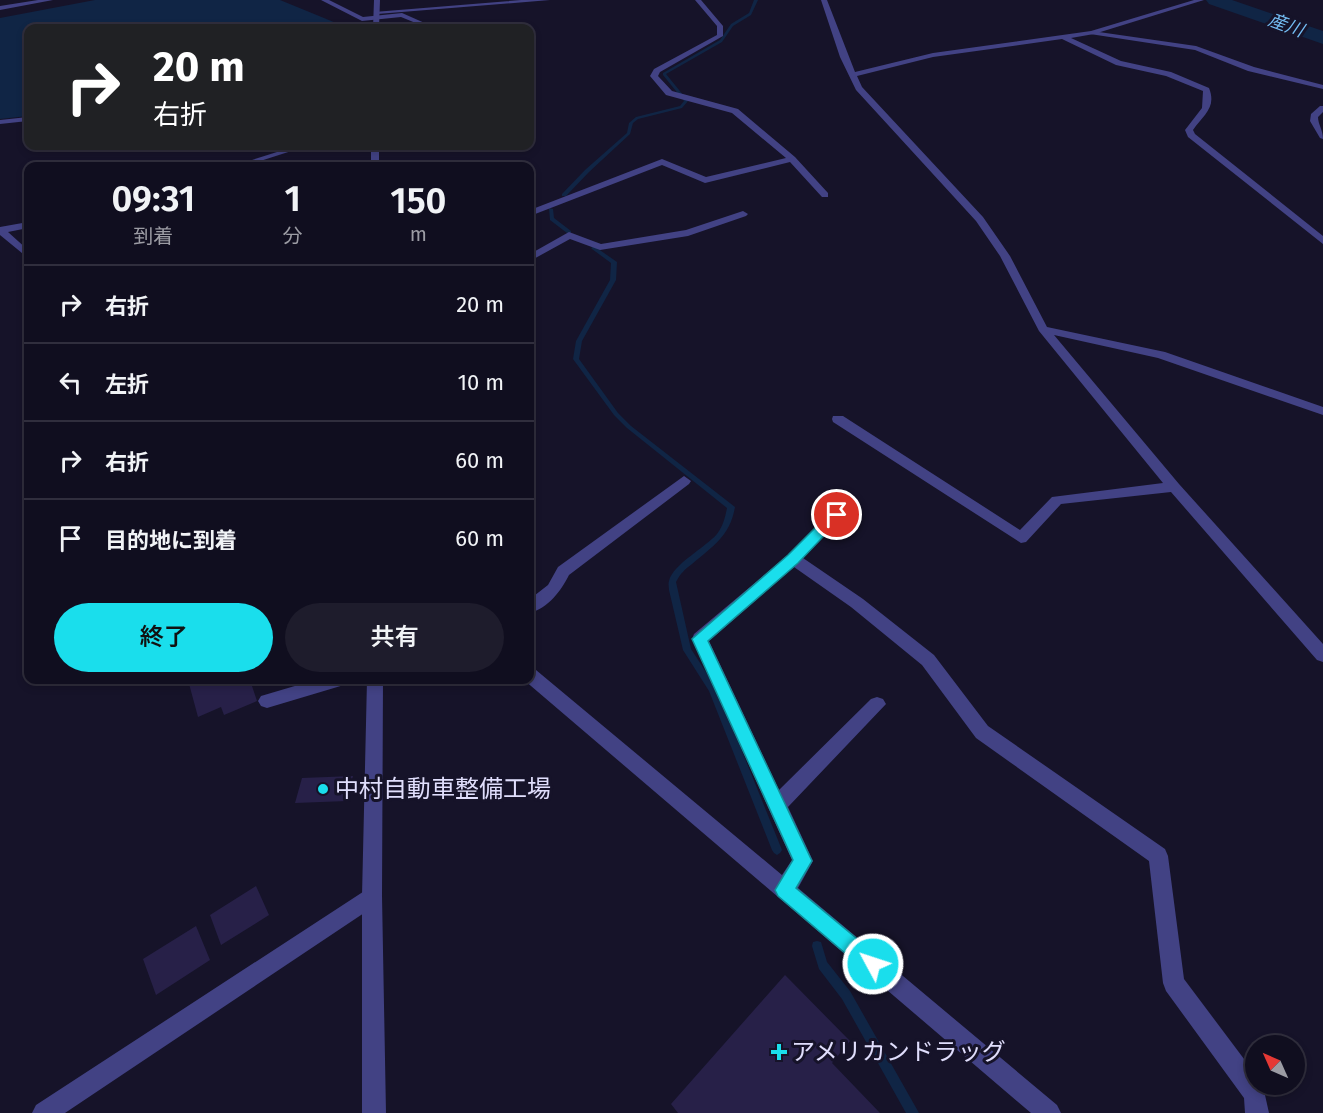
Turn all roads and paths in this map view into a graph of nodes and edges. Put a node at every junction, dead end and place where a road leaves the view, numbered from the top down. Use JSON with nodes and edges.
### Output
{"nodes":[{"id":1,"x":50,"y":0,"type":"edge"},
{"id":2,"x":324,"y":0,"type":"edge"},
{"id":3,"x":377,"y":0,"type":"edge"},
{"id":4,"x":547,"y":0,"type":"edge"},
{"id":5,"x":698,"y":0,"type":"edge"},
{"id":6,"x":824,"y":0,"type":"edge"},
{"id":7,"x":1201,"y":0,"type":"edge"},
{"id":8,"x":35,"y":3,"type":"junction"},
{"id":9,"x":0,"y":8,"type":"edge"},
{"id":10,"x":0,"y":14,"type":"edge"},
{"id":11,"x":377,"y":14,"type":"junction"},
{"id":12,"x":376,"y":24,"type":"edge"},
{"id":13,"x":423,"y":24,"type":"edge"},
{"id":14,"x":1092,"y":33,"type":"junction"},
{"id":15,"x":1065,"y":38,"type":"junction"},
{"id":16,"x":852,"y":75,"type":"junction"},
{"id":17,"x":1323,"y":87,"type":"edge"},
{"id":18,"x":1323,"y":108,"type":"edge"},
{"id":19,"x":24,"y":119,"type":"edge"},
{"id":20,"x":0,"y":122,"type":"edge"},
{"id":21,"x":1323,"y":136,"type":"edge"},
{"id":22,"x":290,"y":150,"type":"edge"},
{"id":23,"x":792,"y":159,"type":"junction"},
{"id":24,"x":250,"y":162,"type":"edge"},
{"id":25,"x":825,"y":195,"type":"dead end"},
{"id":26,"x":534,"y":211,"type":"edge"},
{"id":27,"x":743,"y":214,"type":"dead end"},
{"id":28,"x":24,"y":227,"type":"edge"},
{"id":29,"x":2,"y":235,"type":"edge"},
{"id":30,"x":1323,"y":241,"type":"edge"},
{"id":31,"x":24,"y":252,"type":"edge"},
{"id":32,"x":534,"y":256,"type":"edge"},
{"id":33,"x":1043,"y":329,"type":"junction"},
{"id":34,"x":1323,"y":411,"type":"edge"},
{"id":35,"x":838,"y":419,"type":"dead end"},
{"id":36,"x":684,"y":481,"type":"dead end"},
{"id":37,"x":1174,"y":487,"type":"junction"},
{"id":38,"x":851,"y":500,"type":"dead end"},
{"id":39,"x":793,"y":559,"type":"junction"},
{"id":40,"x":534,"y":604,"type":"edge"},
{"id":41,"x":1323,"y":655,"type":"edge"},
{"id":42,"x":534,"y":678,"type":"edge"},
{"id":43,"x":324,"y":684,"type":"edge"},
{"id":44,"x":375,"y":684,"type":"edge"},
{"id":45,"x":267,"y":701,"type":"dead end"},
{"id":46,"x":877,"y":704,"type":"dead end"},
{"id":47,"x":777,"y":805,"type":"junction"},
{"id":48,"x":785,"y":890,"type":"junction"},
{"id":49,"x":372,"y":896,"type":"junction"},
{"id":50,"x":44,"y":1113,"type":"edge"},
{"id":51,"x":374,"y":1113,"type":"edge"},
{"id":52,"x":1048,"y":1113,"type":"edge"},
{"id":53,"x":1257,"y":1113,"type":"edge"}],
"edges":[{"from":1,"to":8,"type":"street"},
{"from":2,"to":11,"type":"street"},
{"from":3,"to":11,"type":"street"},
{"from":4,"to":11,"type":"street"},
{"from":5,"to":23,"type":"street"},
{"from":6,"to":16,"type":"street"},
{"from":7,"to":14,"type":"street"},
{"from":8,"to":9,"type":"street"},
{"from":8,"to":10,"type":"street"},
{"from":11,"to":12,"type":"street"},
{"from":11,"to":13,"type":"street"},
{"from":14,"to":15,"type":"street"},
{"from":14,"to":17,"type":"street"},
{"from":15,"to":16,"type":"street"},
{"from":15,"to":30,"type":"street"},
{"from":16,"to":33,"type":"street"},
{"from":18,"to":21,"type":"street"},
{"from":19,"to":20,"type":"street"},
{"from":22,"to":24,"type":"street"},
{"from":23,"to":25,"type":"street"},
{"from":23,"to":26,"type":"street"},
{"from":27,"to":32,"type":"street"},
{"from":28,"to":29,"type":"street"},
{"from":29,"to":31,"type":"street"},
{"from":33,"to":34,"type":"street"},
{"from":33,"to":37,"type":"street"},
{"from":35,"to":37,"type":"street"},
{"from":36,"to":40,"type":"street"},
{"from":37,"to":41,"type":"street"},
{"from":38,"to":39,"type":"street"},
{"from":39,"to":47,"type":"street"},
{"from":39,"to":53,"type":"street"},
{"from":42,"to":48,"type":"street"},
{"from":43,"to":45,"type":"street"},
{"from":44,"to":49,"type":"street"},
{"from":46,"to":47,"type":"street"},
{"from":47,"to":48,"type":"street"},
{"from":48,"to":52,"type":"street"},
{"from":49,"to":50,"type":"street"},
{"from":49,"to":51,"type":"street"}]}
